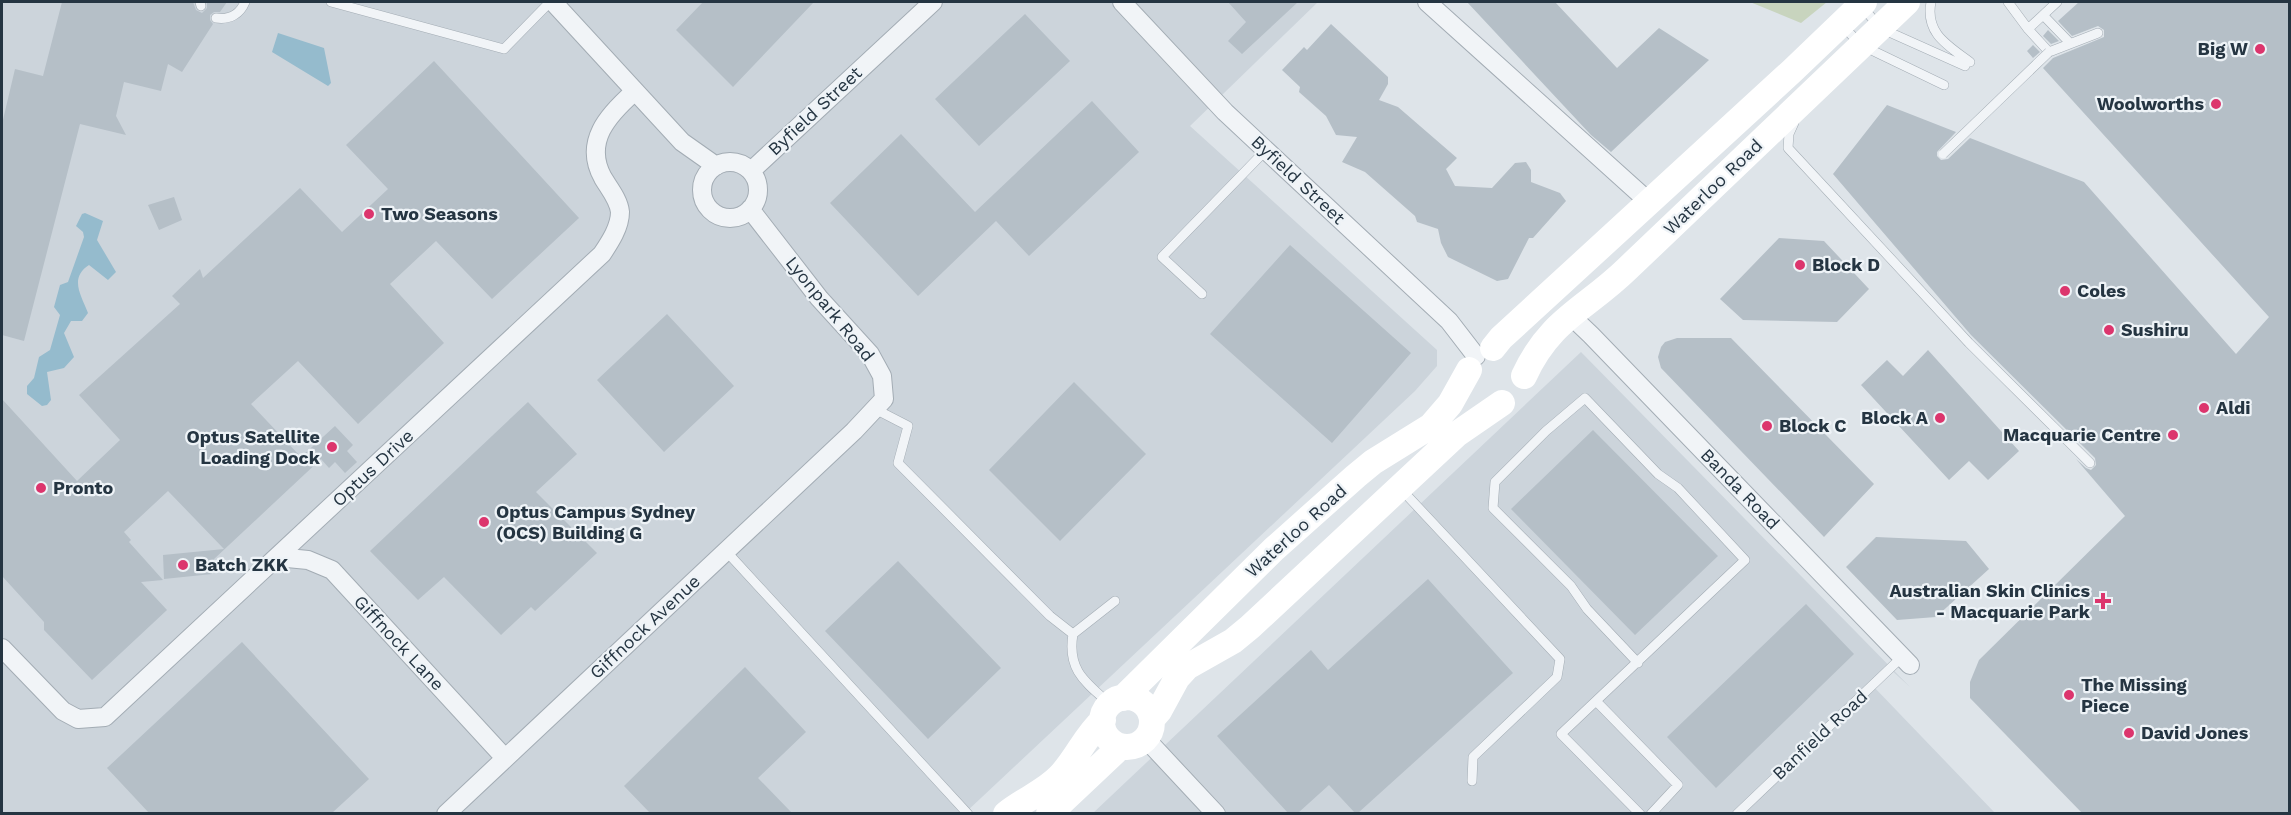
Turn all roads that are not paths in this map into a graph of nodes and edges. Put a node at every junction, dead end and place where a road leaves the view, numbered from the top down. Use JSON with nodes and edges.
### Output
{"nodes":[{"id":1,"x":245,"y":2,"type":"edge"},
{"id":2,"x":331,"y":2,"type":"edge"},
{"id":3,"x":552,"y":2,"type":"edge"},
{"id":4,"x":933,"y":2,"type":"edge"},
{"id":5,"x":1122,"y":2,"type":"edge"},
{"id":6,"x":1427,"y":2,"type":"edge"},
{"id":7,"x":1907,"y":2,"type":"edge"},
{"id":8,"x":1931,"y":2,"type":"edge"},
{"id":9,"x":2008,"y":2,"type":"edge"},
{"id":10,"x":2057,"y":2,"type":"edge"},
{"id":11,"x":1862,"y":3,"type":"edge"},
{"id":12,"x":2043,"y":15,"type":"junction"},
{"id":13,"x":216,"y":18,"type":"dead end"},
{"id":14,"x":1841,"y":24,"type":"junction"},
{"id":15,"x":1880,"y":28,"type":"junction"},
{"id":16,"x":2028,"y":29,"type":"junction"},
{"id":17,"x":2098,"y":33,"type":"dead end"},
{"id":18,"x":2070,"y":43,"type":"junction"},
{"id":19,"x":1861,"y":45,"type":"junction"},
{"id":20,"x":2049,"y":52,"type":"junction"},
{"id":21,"x":1944,"y":85,"type":"dead end"},
{"id":22,"x":634,"y":92,"type":"junction"},
{"id":23,"x":1804,"y":100,"type":"junction"},
{"id":24,"x":1767,"y":146,"type":"junction"},
{"id":25,"x":1788,"y":147,"type":"junction"},
{"id":26,"x":1266,"y":150,"type":"junction"},
{"id":27,"x":1943,"y":154,"type":"dead end"},
{"id":28,"x":716,"y":166,"type":"junction"},
{"id":29,"x":751,"y":171,"type":"junction"},
{"id":30,"x":1649,"y":202,"type":"junction"},
{"id":31,"x":750,"y":209,"type":"junction"},
{"id":32,"x":1202,"y":294,"type":"dead end"},
{"id":33,"x":1570,"y":315,"type":"junction"},
{"id":34,"x":1479,"y":358,"type":"junction"},
{"id":35,"x":1524,"y":375,"type":"junction"},
{"id":36,"x":1502,"y":403,"type":"junction"},
{"id":37,"x":875,"y":410,"type":"junction"},
{"id":38,"x":845,"y":440,"type":"joint"},
{"id":39,"x":2090,"y":463,"type":"dead end"},
{"id":40,"x":1400,"y":488,"type":"junction"},
{"id":41,"x":726,"y":551,"type":"junction"},
{"id":42,"x":277,"y":557,"type":"junction"},
{"id":43,"x":1115,"y":601,"type":"dead end"},
{"id":44,"x":1073,"y":634,"type":"junction"},
{"id":45,"x":2,"y":648,"type":"edge"},
{"id":46,"x":1906,"y":661,"type":"joint"},
{"id":47,"x":1638,"y":663,"type":"junction"},
{"id":48,"x":1598,"y":702,"type":"junction"},
{"id":49,"x":1112,"y":707,"type":"junction"},
{"id":50,"x":1141,"y":735,"type":"junction"},
{"id":51,"x":505,"y":758,"type":"junction"},
{"id":52,"x":1472,"y":781,"type":"dead end"},
{"id":53,"x":446,"y":813,"type":"edge"},
{"id":54,"x":968,"y":813,"type":"edge"},
{"id":55,"x":1006,"y":813,"type":"edge"},
{"id":56,"x":1050,"y":813,"type":"edge"},
{"id":57,"x":1216,"y":813,"type":"edge"},
{"id":58,"x":1640,"y":813,"type":"edge"},
{"id":59,"x":1651,"y":813,"type":"edge"},
{"id":60,"x":1737,"y":813,"type":"edge"}],
"edges":[{"from":1,"to":13,"type":"lane"},
{"from":2,"to":3,"type":"lane"},
{"from":3,"to":22,"type":"street"},
{"from":4,"to":29,"type":"street","name":"Byfield Street"},
{"from":5,"to":26,"type":"street","name":"Byfield Street"},
{"from":6,"to":30,"type":"street"},
{"from":7,"to":15,"type":"street","name":"Waterloo Road"},
{"from":8,"to":15,"type":"lane"},
{"from":9,"to":16,"type":"lane"},
{"from":10,"to":12,"type":"lane"},
{"from":11,"to":14,"type":"street","name":"Waterloo Road"},
{"from":11,"to":15,"type":"lane"},
{"from":12,"to":16,"type":"lane"},
{"from":12,"to":18,"type":"lane"},
{"from":14,"to":19,"type":"lane"},
{"from":14,"to":30,"type":"street","name":"Waterloo Road"},
{"from":15,"to":19,"type":"street","name":"Waterloo Road"},
{"from":16,"to":20,"type":"lane"},
{"from":17,"to":18,"type":"lane"},
{"from":18,"to":20,"type":"lane"},
{"from":19,"to":21,"type":"lane"},
{"from":19,"to":23,"type":"street","name":"Waterloo Road"},
{"from":20,"to":27,"type":"lane","bridge":true},
{"from":22,"to":28,"type":"street"},
{"from":22,"to":42,"type":"street","name":"Optus Drive"},
{"from":23,"to":24,"type":"street","name":"Waterloo Road"},
{"from":23,"to":25,"type":"lane"},
{"from":24,"to":25,"type":"lane"},
{"from":24,"to":33,"type":"street","name":"Waterloo Road"},
{"from":25,"to":39,"type":"lane"},
{"from":26,"to":32,"type":"lane"},
{"from":26,"to":34,"type":"street","name":"Byfield Street"},
{"from":28,"to":29,"type":"street"},
{"from":28,"to":31,"type":"street"},
{"from":29,"to":31,"type":"street"},
{"from":30,"to":34,"type":"street","name":"Waterloo Road"},
{"from":31,"to":37,"type":"street","name":"Lyonpark Road"},
{"from":33,"to":35,"type":"street","name":"Waterloo Road"},
{"from":33,"to":46,"type":"street","name":"Banda Road"},
{"from":34,"to":35,"type":"street"},
{"from":34,"to":36,"type":"street"},
{"from":34,"to":49,"type":"street","name":"Waterloo Road"},
{"from":35,"to":36,"type":"street"},
{"from":36,"to":40,"type":"street"},
{"from":37,"to":38,"type":"street","name":"Lyonpark Road"},
{"from":37,"to":44,"type":"lane"},
{"from":38,"to":41,"type":"street","name":"Giffnock Avenue"},
{"from":40,"to":50,"type":"street"},
{"from":40,"to":52,"type":"lane"},
{"from":41,"to":51,"type":"street","name":"Giffnock Avenue"},
{"from":41,"to":54,"type":"lane"},
{"from":42,"to":45,"type":"street","name":"Optus Drive"},
{"from":42,"to":51,"type":"street","name":"Giffnock Lane"},
{"from":43,"to":44,"type":"lane"},
{"from":44,"to":49,"type":"lane"},
{"from":46,"to":60,"type":"lane","name":"Banfield Road"},
{"from":47,"to":47,"type":"lane"},
{"from":47,"to":48,"type":"lane"},
{"from":48,"to":58,"type":"lane"},
{"from":48,"to":59,"type":"lane"},
{"from":49,"to":50,"type":"street"},
{"from":49,"to":50,"type":"street"},
{"from":49,"to":55,"type":"street","name":"Waterloo Road"},
{"from":50,"to":56,"type":"street"},
{"from":50,"to":57,"type":"street"},
{"from":51,"to":53,"type":"street","name":"Giffnock Avenue"}]}
